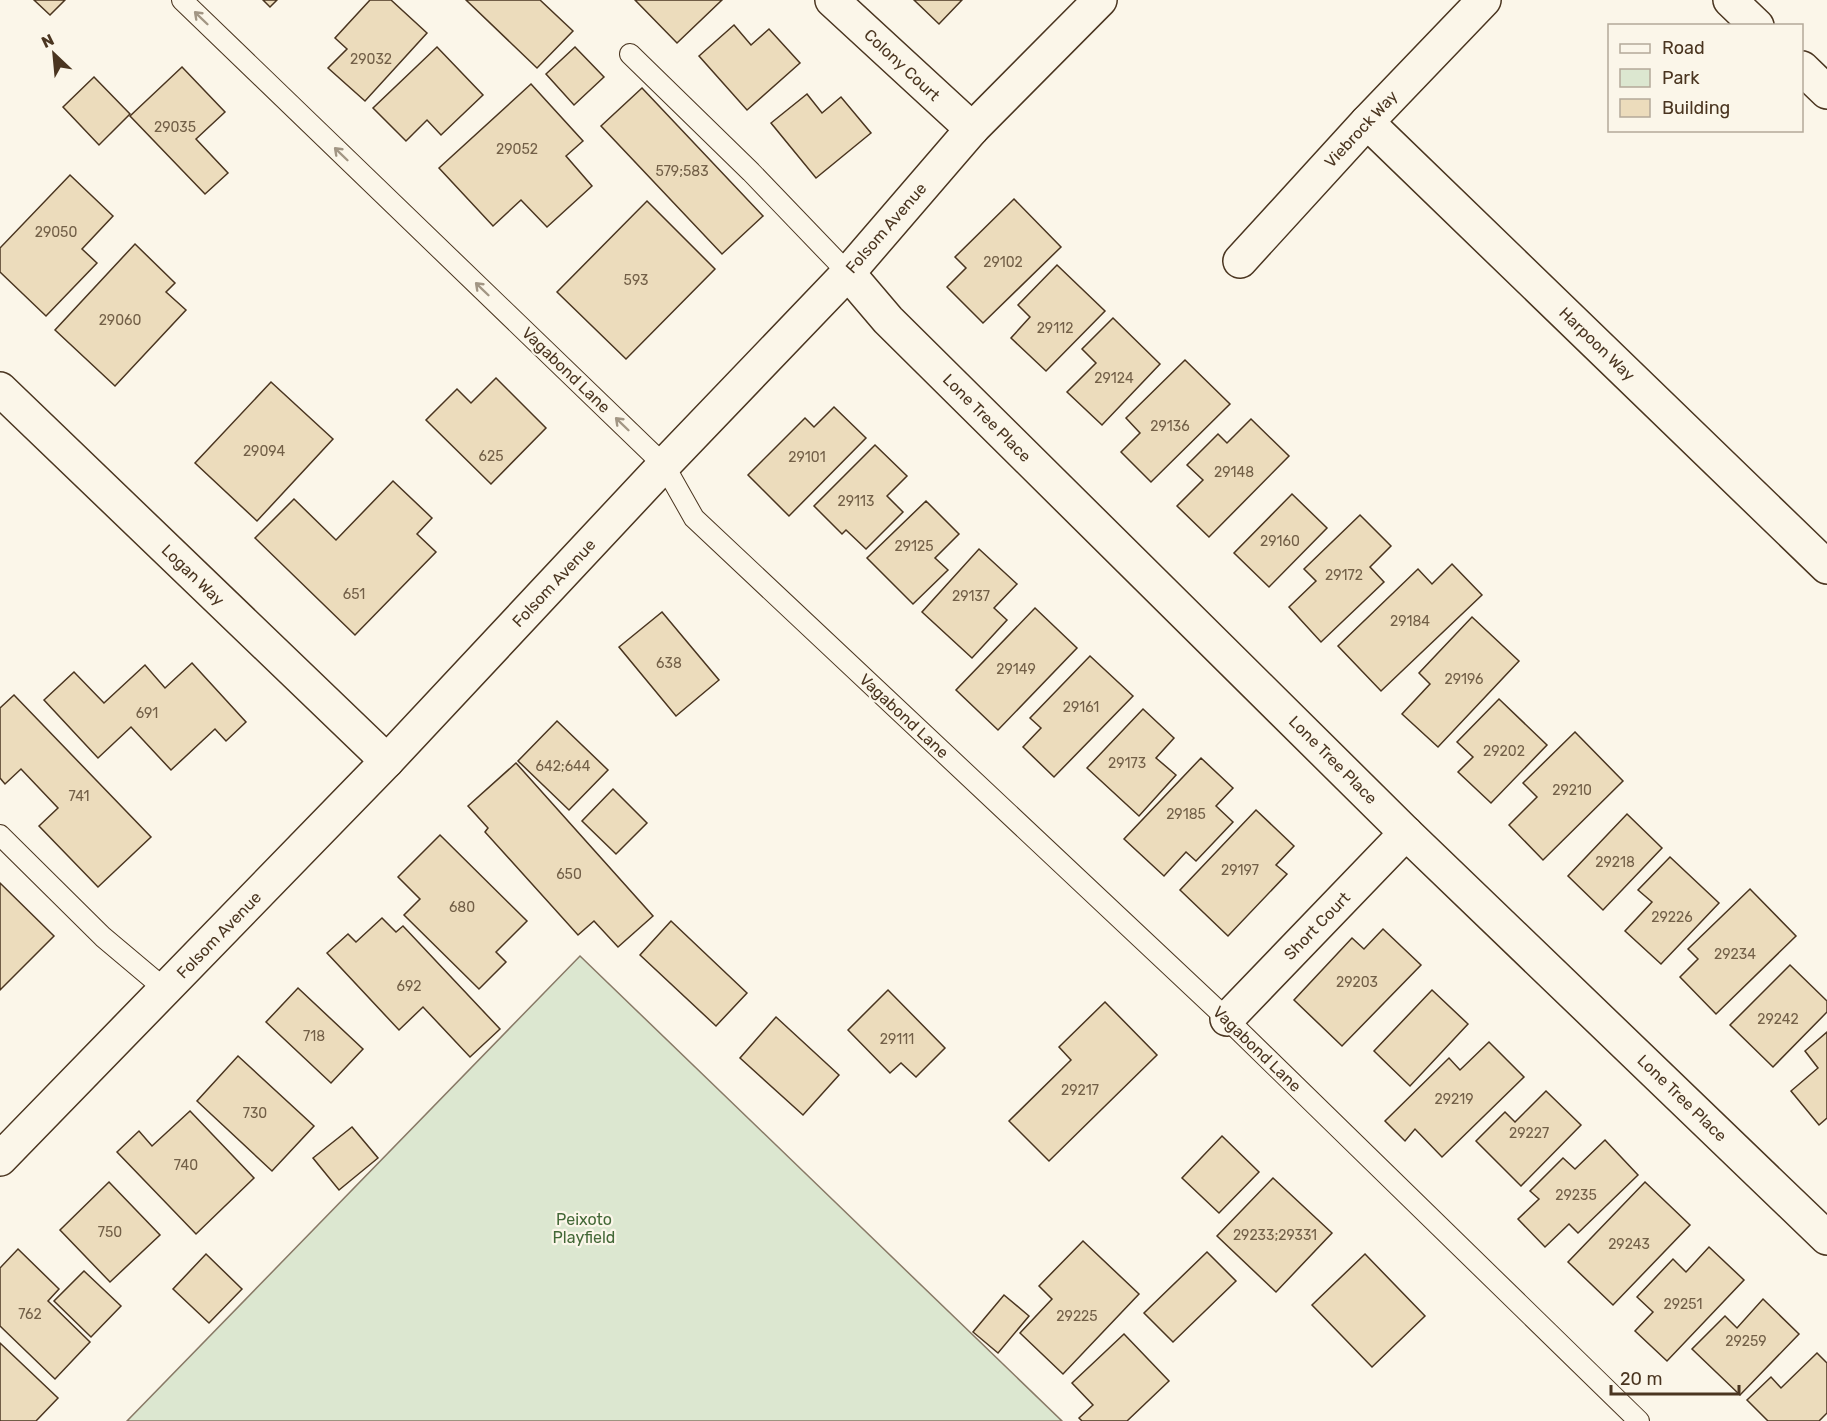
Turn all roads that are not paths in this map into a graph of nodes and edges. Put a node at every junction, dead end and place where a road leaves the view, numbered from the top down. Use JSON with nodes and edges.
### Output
{"nodes":[{"id":1,"x":182,"y":0,"type":"edge"},
{"id":2,"x":832,"y":0,"type":"edge"},
{"id":3,"x":1100,"y":0,"type":"edge"},
{"id":4,"x":1484,"y":0,"type":"edge"},
{"id":5,"x":1730,"y":0,"type":"edge"},
{"id":6,"x":1755,"y":24,"type":"edge"},
{"id":7,"x":630,"y":54,"type":"dead end"},
{"id":8,"x":1803,"y":69,"type":"edge"},
{"id":9,"x":1827,"y":92,"type":"edge"},
{"id":10,"x":1368,"y":122,"type":"junction"},
{"id":11,"x":972,"y":129,"type":"junction"},
{"id":12,"x":1240,"y":261,"type":"dead end"},
{"id":13,"x":848,"y":273,"type":"junction"},
{"id":14,"x":0,"y":389,"type":"edge"},
{"id":15,"x":664,"y":465,"type":"junction"},
{"id":16,"x":1827,"y":567,"type":"edge"},
{"id":17,"x":387,"y":761,"type":"junction"},
{"id":18,"x":1406,"y":833,"type":"junction"},
{"id":19,"x":0,"y":835,"type":"edge"},
{"id":20,"x":166,"y":990,"type":"junction"},
{"id":21,"x":1227,"y":1019,"type":"junction"},
{"id":22,"x":0,"y":1159,"type":"edge"},
{"id":23,"x":1827,"y":1238,"type":"edge"},
{"id":24,"x":1639,"y":1421,"type":"edge"}],
"edges":[{"from":15,"to":1,"type":"lane","name":"Vagabond Lane","one_way":true},
{"from":2,"to":11,"type":"street","name":"Colony Court"},
{"from":3,"to":11,"type":"street","name":"Folsom Avenue"},
{"from":4,"to":10,"type":"street","name":"Viebrock Way"},
{"from":5,"to":6,"type":"street"},
{"from":7,"to":13,"type":"lane"},
{"from":8,"to":9,"type":"street"},
{"from":10,"to":12,"type":"street","name":"Viebrock Way"},
{"from":10,"to":16,"type":"street","name":"Harpoon Way"},
{"from":11,"to":13,"type":"street","name":"Folsom Avenue"},
{"from":13,"to":15,"type":"street","name":"Folsom Avenue"},
{"from":13,"to":18,"type":"street","name":"Lone Tree Place"},
{"from":14,"to":17,"type":"street","name":"Logan Way"},
{"from":15,"to":17,"type":"street","name":"Folsom Avenue"},
{"from":15,"to":21,"type":"lane","name":"Vagabond Lane"},
{"from":17,"to":20,"type":"street","name":"Folsom Avenue"},
{"from":18,"to":21,"type":"street","name":"Short Court"},
{"from":18,"to":23,"type":"street","name":"Lone Tree Place"},
{"from":19,"to":20,"type":"lane"},
{"from":20,"to":22,"type":"street","name":"Folsom Avenue"},
{"from":21,"to":24,"type":"lane","name":"Vagabond Lane"}]}
